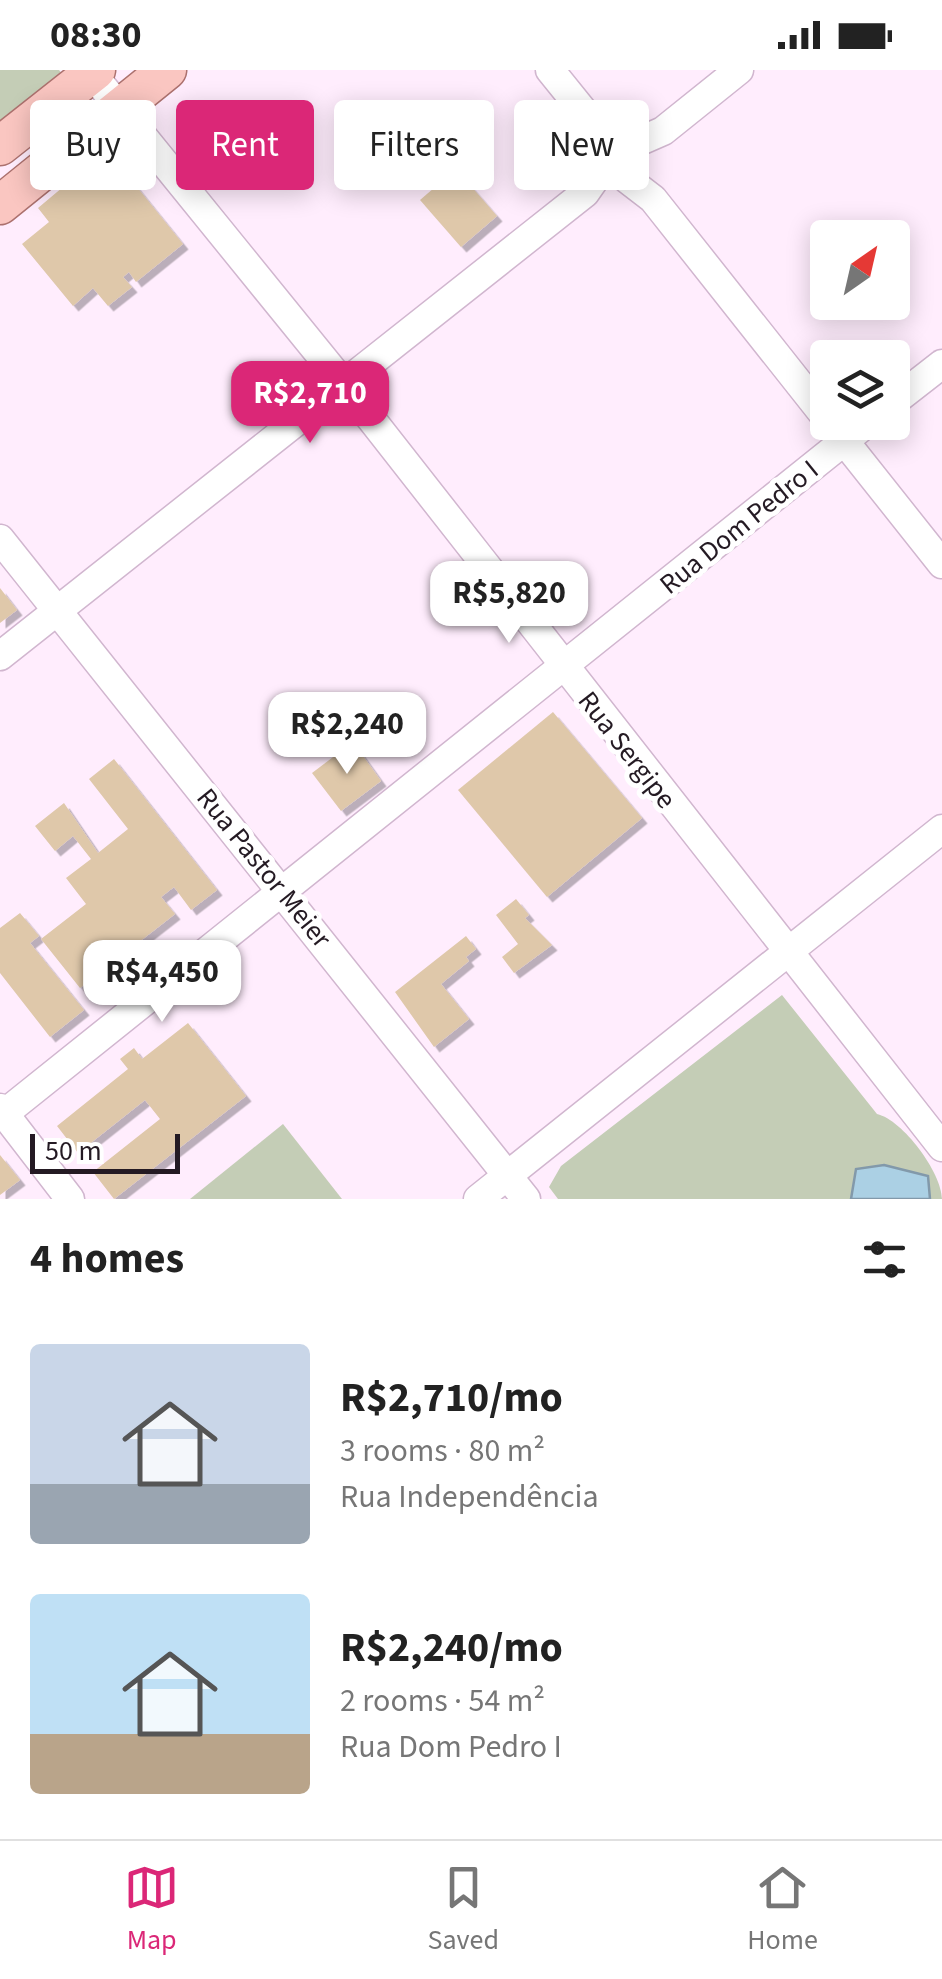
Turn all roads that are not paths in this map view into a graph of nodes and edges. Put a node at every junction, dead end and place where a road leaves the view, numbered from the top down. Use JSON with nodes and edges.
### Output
{"nodes":[{"id":1,"x":167,"y":70,"type":"edge"},
{"id":2,"x":550,"y":70,"type":"edge"},
{"id":3,"x":739,"y":70,"type":"edge"},
{"id":4,"x":92,"y":71,"type":"edge"},
{"id":5,"x":115,"y":100,"type":"edge"},
{"id":6,"x":130,"y":100,"type":"edge"},
{"id":7,"x":574,"y":100,"type":"edge"},
{"id":8,"x":649,"y":143,"type":"edge"},
{"id":9,"x":0,"y":146,"type":"edge"},
{"id":10,"x":156,"y":151,"type":"edge"},
{"id":11,"x":30,"y":181,"type":"edge"},
{"id":12,"x":589,"y":190,"type":"edge"},
{"id":13,"x":647,"y":190,"type":"edge"},
{"id":14,"x":0,"y":205,"type":"edge"},
{"id":15,"x":942,"y":364,"type":"edge"},
{"id":16,"x":343,"y":383,"type":"junction"},
{"id":17,"x":910,"y":389,"type":"edge"},
{"id":18,"x":810,"y":397,"type":"edge"},
{"id":19,"x":820,"y":440,"type":"edge"},
{"id":20,"x":844,"y":440,"type":"edge"},
{"id":21,"x":0,"y":539,"type":"edge"},
{"id":22,"x":942,"y":564,"type":"edge"},
{"id":23,"x":57,"y":611,"type":"junction"},
{"id":24,"x":0,"y":656,"type":"edge"},
{"id":25,"x":563,"y":668,"type":"junction"},
{"id":26,"x":942,"y":830,"type":"edge"},
{"id":27,"x":283,"y":891,"type":"junction"},
{"id":28,"x":787,"y":954,"type":"junction"},
{"id":29,"x":2,"y":1113,"type":"edge"},
{"id":30,"x":942,"y":1147,"type":"edge"},
{"id":31,"x":508,"y":1176,"type":"junction"},
{"id":32,"x":70,"y":1199,"type":"edge"},
{"id":33,"x":478,"y":1199,"type":"edge"},
{"id":34,"x":526,"y":1199,"type":"edge"}],
"edges":[{"from":1,"to":6,"type":"main road"},
{"from":2,"to":7,"type":"street"},
{"from":3,"to":8,"type":"street"},
{"from":4,"to":5,"type":"street","name":"Rua Sergipe"},
{"from":4,"to":9,"type":"main road"},
{"from":10,"to":16,"type":"street","name":"Rua Sergipe"},
{"from":11,"to":14,"type":"main road"},
{"from":12,"to":16,"type":"street"},
{"from":13,"to":18,"type":"street"},
{"from":15,"to":17,"type":"street"},
{"from":16,"to":23,"type":"street"},
{"from":16,"to":25,"type":"street","name":"Rua Sergipe"},
{"from":19,"to":25,"type":"street","name":"Rua Dom Pedro I"},
{"from":20,"to":22,"type":"street"},
{"from":21,"to":23,"type":"street","name":"Rua Pastor Meier"},
{"from":23,"to":24,"type":"street"},
{"from":23,"to":27,"type":"street","name":"Rua Pastor Meier"},
{"from":25,"to":27,"type":"street","name":"Rua Dom Pedro I"},
{"from":25,"to":28,"type":"street","name":"Rua Sergipe"},
{"from":26,"to":28,"type":"street"},
{"from":27,"to":29,"type":"street","name":"Rua Dom Pedro I"},
{"from":27,"to":31,"type":"street","name":"Rua Pastor Meier"},
{"from":28,"to":30,"type":"street","name":"Rua Sergipe"},
{"from":28,"to":31,"type":"street"},
{"from":29,"to":32,"type":"street"},
{"from":31,"to":33,"type":"street"},
{"from":31,"to":34,"type":"street","name":"Rua Pastor Meier"}]}
